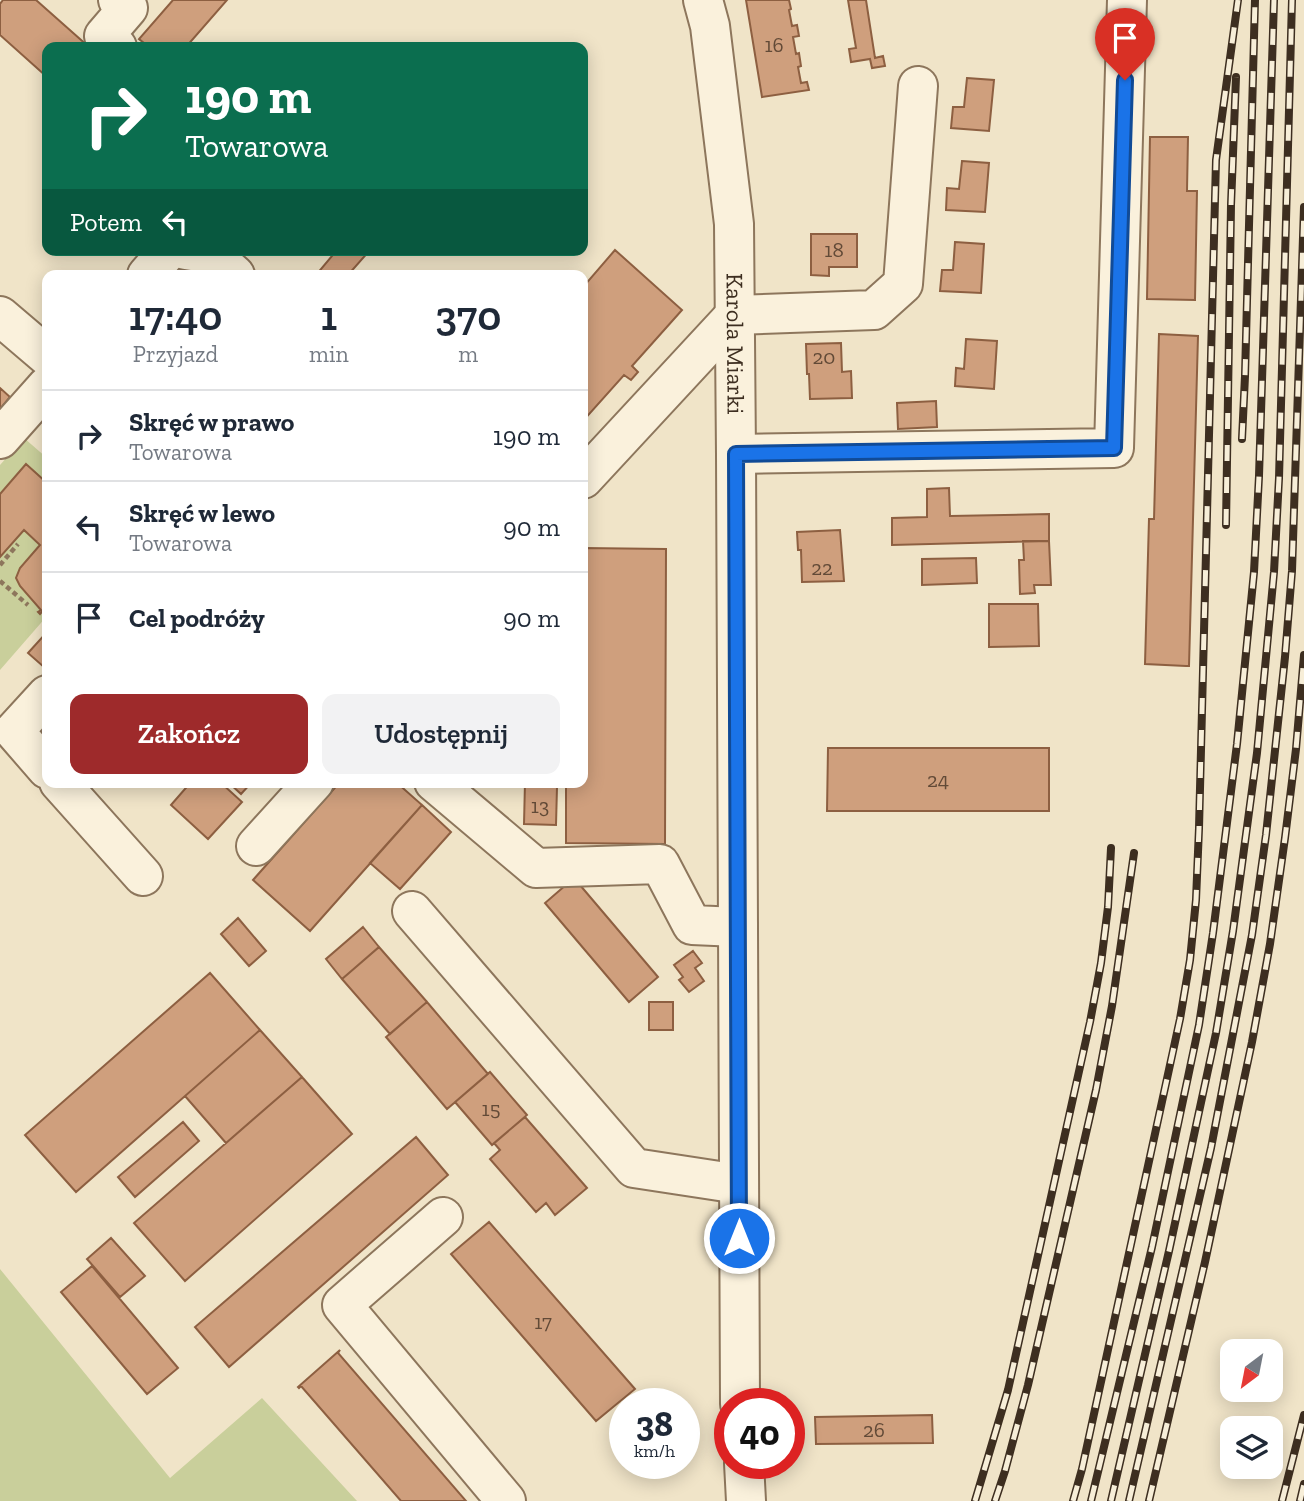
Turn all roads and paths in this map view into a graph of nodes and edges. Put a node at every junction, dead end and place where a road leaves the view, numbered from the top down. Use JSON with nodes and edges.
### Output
{"nodes":[{"id":1,"x":704,"y":0,"type":"edge"},
{"id":2,"x":1127,"y":0,"type":"edge"},
{"id":3,"x":127,"y":3,"type":"edge"},
{"id":4,"x":111,"y":42,"type":"edge"},
{"id":5,"x":918,"y":86,"type":"dead end"},
{"id":6,"x":164,"y":256,"type":"edge"},
{"id":7,"x":213,"y":256,"type":"edge"},
{"id":8,"x":151,"y":270,"type":"edge"},
{"id":9,"x":230,"y":270,"type":"edge"},
{"id":10,"x":735,"y":315,"type":"junction"},
{"id":11,"x":0,"y":316,"type":"edge"},
{"id":12,"x":42,"y":352,"type":"edge"},
{"id":13,"x":42,"y":392,"type":"edge"},
{"id":14,"x":0,"y":439,"type":"edge"},
{"id":15,"x":736,"y":454,"type":"junction"},
{"id":16,"x":588,"y":475,"type":"edge"},
{"id":17,"x":18,"y":544,"type":"dead end"},
{"id":18,"x":0,"y":565,"type":"edge"},
{"id":19,"x":0,"y":581,"type":"edge"},
{"id":20,"x":29,"y":605,"type":"dead end"},
{"id":21,"x":42,"y":699,"type":"edge"},
{"id":22,"x":7,"y":725,"type":"edge"},
{"id":23,"x":42,"y":764,"type":"edge"},
{"id":24,"x":65,"y":788,"type":"edge"},
{"id":25,"x":309,"y":788,"type":"edge"},
{"id":26,"x":441,"y":788,"type":"edge"},
{"id":27,"x":256,"y":846,"type":"dead end"},
{"id":28,"x":143,"y":876,"type":"dead end"},
{"id":29,"x":412,"y":911,"type":"dead end"},
{"id":30,"x":738,"y":928,"type":"junction"},
{"id":31,"x":739,"y":1184,"type":"junction"},
{"id":32,"x":443,"y":1217,"type":"dead end"},
{"id":33,"x":740,"y":1388,"type":"edge"},
{"id":34,"x":745,"y":1479,"type":"edge"},
{"id":35,"x":506,"y":1501,"type":"edge"},
{"id":36,"x":746,"y":1501,"type":"edge"}],
"edges":[{"from":1,"to":10,"type":"street","name":"Karola Miarki"},
{"from":2,"to":15,"type":"street"},
{"from":3,"to":4,"type":"street"},
{"from":5,"to":10,"type":"street"},
{"from":6,"to":8,"type":"street"},
{"from":7,"to":9,"type":"street"},
{"from":10,"to":15,"type":"street","name":"Karola Miarki"},
{"from":10,"to":16,"type":"street"},
{"from":11,"to":12,"type":"street"},
{"from":13,"to":14,"type":"street"},
{"from":15,"to":30,"type":"street","name":"Karola Miarki"},
{"from":17,"to":18,"type":"path"},
{"from":19,"to":20,"type":"path"},
{"from":21,"to":22,"type":"street"},
{"from":22,"to":23,"type":"street"},
{"from":24,"to":28,"type":"street"},
{"from":25,"to":27,"type":"street"},
{"from":26,"to":30,"type":"street"},
{"from":29,"to":31,"type":"street"},
{"from":30,"to":31,"type":"street","name":"Karola Miarki"},
{"from":31,"to":33,"type":"street","name":"Karola Miarki"},
{"from":32,"to":35,"type":"street"},
{"from":34,"to":36,"type":"street"}]}
